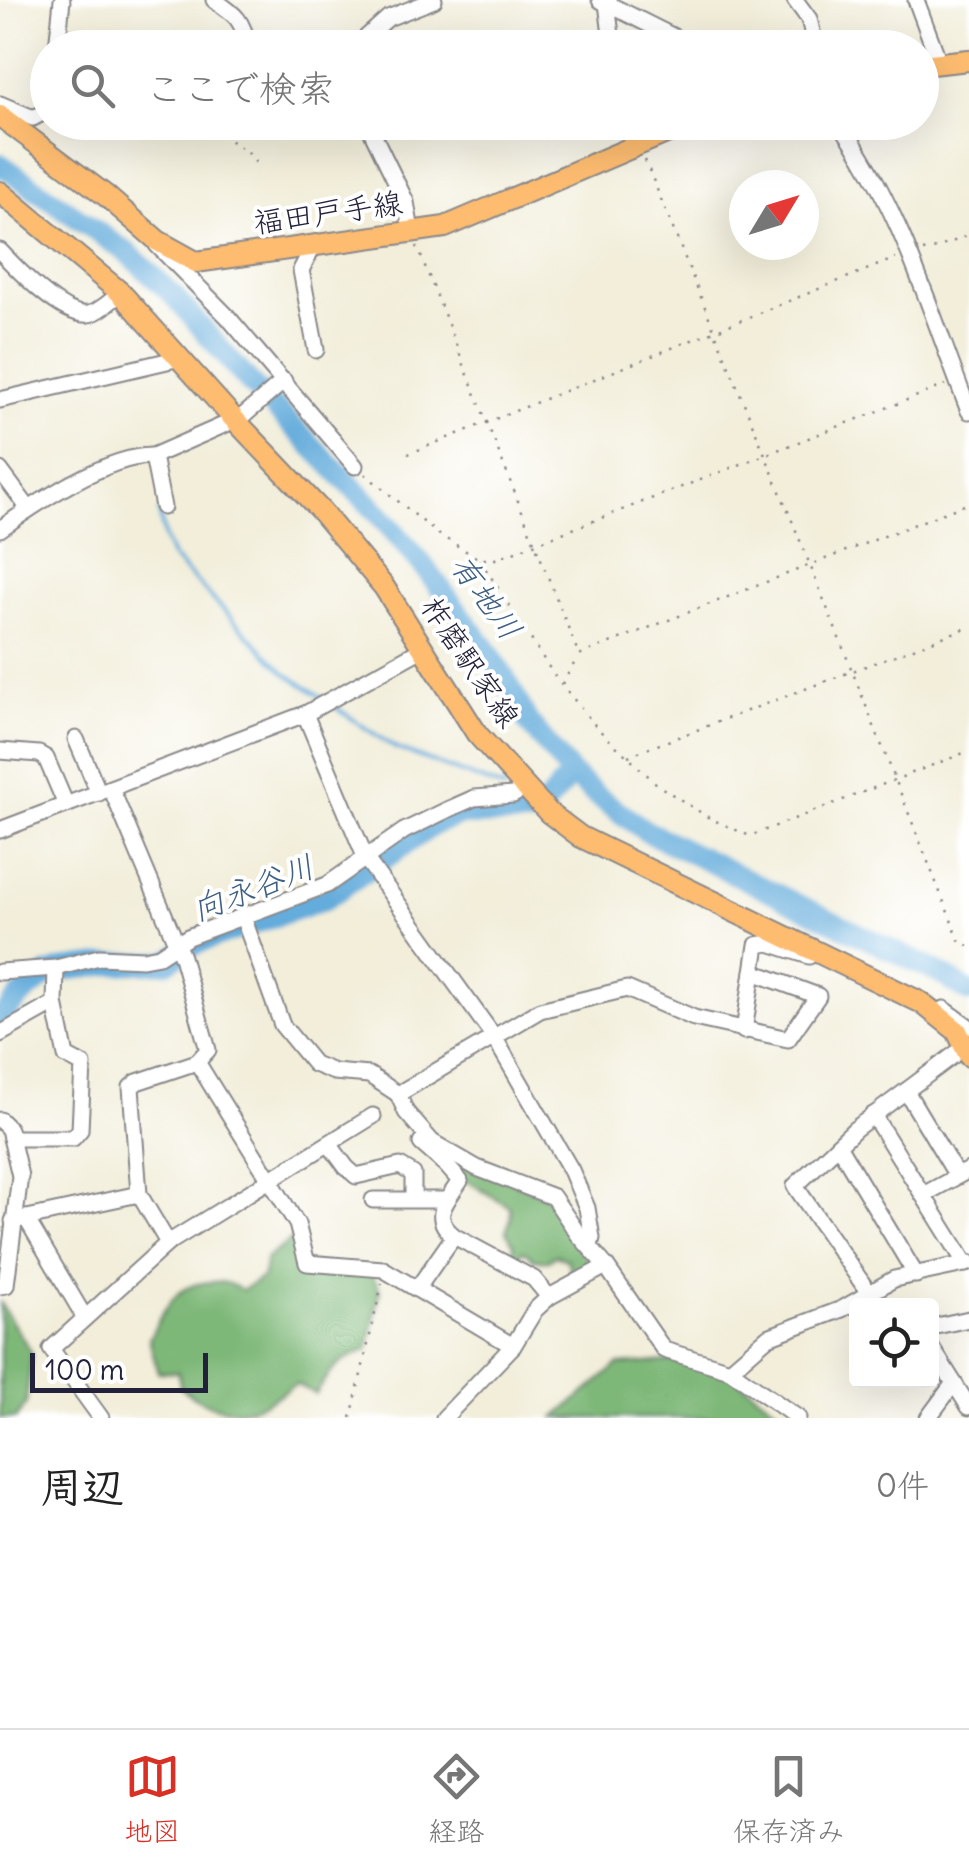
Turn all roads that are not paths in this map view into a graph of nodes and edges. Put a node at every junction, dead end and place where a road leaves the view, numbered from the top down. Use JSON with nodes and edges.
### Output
{"nodes":[{"id":1,"x":62,"y":0,"type":"edge"},
{"id":2,"x":214,"y":0,"type":"edge"},
{"id":3,"x":434,"y":0,"type":"edge"},
{"id":4,"x":796,"y":0,"type":"edge"},
{"id":5,"x":916,"y":0,"type":"edge"},
{"id":6,"x":603,"y":2,"type":"edge"},
{"id":7,"x":59,"y":30,"type":"edge"},
{"id":8,"x":244,"y":30,"type":"edge"},
{"id":9,"x":374,"y":30,"type":"edge"},
{"id":10,"x":610,"y":30,"type":"edge"},
{"id":11,"x":660,"y":30,"type":"edge"},
{"id":12,"x":812,"y":30,"type":"edge"},
{"id":13,"x":923,"y":30,"type":"edge"},
{"id":14,"x":969,"y":60,"type":"edge"},
{"id":15,"x":939,"y":62,"type":"edge"},
{"id":16,"x":0,"y":104,"type":"edge"},
{"id":17,"x":0,"y":116,"type":"edge"},
{"id":18,"x":30,"y":117,"type":"edge"},
{"id":19,"x":30,"y":139,"type":"edge"},
{"id":20,"x":32,"y":140,"type":"edge"},
{"id":21,"x":376,"y":140,"type":"edge"},
{"id":22,"x":641,"y":140,"type":"edge"},
{"id":23,"x":651,"y":140,"type":"edge"},
{"id":24,"x":852,"y":140,"type":"edge"},
{"id":25,"x":639,"y":145,"type":"junction"},
{"id":26,"x":0,"y":192,"type":"edge"},
{"id":27,"x":411,"y":231,"type":"junction"},
{"id":28,"x":158,"y":241,"type":"junction"},
{"id":29,"x":306,"y":247,"type":"junction"},
{"id":30,"x":4,"y":261,"type":"edge"},
{"id":31,"x":121,"y":293,"type":"junction"},
{"id":32,"x":316,"y":350,"type":"dead end"},
{"id":33,"x":180,"y":358,"type":"junction"},
{"id":34,"x":284,"y":381,"type":"junction"},
{"id":35,"x":0,"y":400,"type":"edge"},
{"id":36,"x":969,"y":412,"type":"edge"},
{"id":37,"x":238,"y":418,"type":"junction"},
{"id":38,"x":152,"y":456,"type":"junction"},
{"id":39,"x":355,"y":466,"type":"road end"},
{"id":40,"x":0,"y":470,"type":"edge"},
{"id":41,"x":163,"y":507,"type":"dead end"},
{"id":42,"x":29,"y":509,"type":"junction"},
{"id":43,"x":0,"y":529,"type":"edge"},
{"id":44,"x":424,"y":648,"type":"junction"},
{"id":45,"x":304,"y":714,"type":"junction"},
{"id":46,"x":76,"y":739,"type":"dead end"},
{"id":47,"x":0,"y":751,"type":"edge"},
{"id":48,"x":105,"y":791,"type":"junction"},
{"id":49,"x":538,"y":801,"type":"junction"},
{"id":50,"x":66,"y":805,"type":"junction"},
{"id":51,"x":0,"y":830,"type":"edge"},
{"id":52,"x":366,"y":859,"type":"junction"},
{"id":53,"x":246,"y":924,"type":"junction"},
{"id":54,"x":180,"y":951,"type":"junction"},
{"id":55,"x":842,"y":964,"type":"junction"},
{"id":56,"x":56,"y":968,"type":"junction"},
{"id":57,"x":0,"y":972,"type":"edge"},
{"id":58,"x":753,"y":972,"type":"junction"},
{"id":59,"x":54,"y":996,"type":"junction"},
{"id":60,"x":744,"y":1031,"type":"junction"},
{"id":61,"x":0,"y":1034,"type":"edge"},
{"id":62,"x":494,"y":1037,"type":"junction"},
{"id":63,"x":968,"y":1043,"type":"edge"},
{"id":64,"x":197,"y":1062,"type":"junction"},
{"id":65,"x":906,"y":1091,"type":"junction"},
{"id":66,"x":398,"y":1094,"type":"junction"},
{"id":67,"x":873,"y":1115,"type":"junction"},
{"id":68,"x":373,"y":1116,"type":"dead end"},
{"id":69,"x":0,"y":1120,"type":"edge"},
{"id":70,"x":424,"y":1134,"type":"junction"},
{"id":71,"x":12,"y":1138,"type":"junction"},
{"id":72,"x":329,"y":1144,"type":"junction"},
{"id":73,"x":838,"y":1145,"type":"junction"},
{"id":74,"x":963,"y":1173,"type":"edge"},
{"id":75,"x":270,"y":1180,"type":"junction"},
{"id":76,"x":139,"y":1194,"type":"junction"},
{"id":77,"x":923,"y":1195,"type":"junction"},
{"id":78,"x":413,"y":1198,"type":"junction"},
{"id":79,"x":373,"y":1200,"type":"dead end"},
{"id":80,"x":447,"y":1200,"type":"junction"},
{"id":81,"x":20,"y":1219,"type":"junction"},
{"id":82,"x":454,"y":1236,"type":"junction"},
{"id":83,"x":168,"y":1243,"type":"junction"},
{"id":84,"x":590,"y":1246,"type":"junction"},
{"id":85,"x":968,"y":1264,"type":"edge"},
{"id":86,"x":606,"y":1266,"type":"junction"},
{"id":87,"x":916,"y":1275,"type":"junction"},
{"id":88,"x":0,"y":1286,"type":"edge"},
{"id":89,"x":417,"y":1288,"type":"junction"},
{"id":90,"x":869,"y":1293,"type":"junction"},
{"id":91,"x":549,"y":1296,"type":"junction"},
{"id":92,"x":864,"y":1298,"type":"edge"},
{"id":93,"x":849,"y":1313,"type":"edge"},
{"id":94,"x":85,"y":1318,"type":"junction"},
{"id":95,"x":969,"y":1320,"type":"edge"},
{"id":96,"x":939,"y":1325,"type":"edge"},
{"id":97,"x":513,"y":1346,"type":"junction"},
{"id":98,"x":939,"y":1359,"type":"edge"},
{"id":99,"x":730,"y":1370,"type":"junction"},
{"id":100,"x":954,"y":1383,"type":"junction"},
{"id":101,"x":969,"y":1406,"type":"edge"},
{"id":102,"x":450,"y":1416,"type":"edge"},
{"id":103,"x":101,"y":1418,"type":"edge"},
{"id":104,"x":798,"y":1418,"type":"edge"},
{"id":105,"x":928,"y":1418,"type":"edge"}],
"edges":[{"from":1,"to":7,"type":"street"},
{"from":2,"to":8,"type":"street"},
{"from":3,"to":9,"type":"street"},
{"from":4,"to":12,"type":"street"},
{"from":5,"to":13,"type":"street"},
{"from":6,"to":10,"type":"street"},
{"from":6,"to":11,"type":"street"},
{"from":14,"to":15,"type":"main road"},
{"from":16,"to":18,"type":"street"},
{"from":17,"to":19,"type":"main road","name":"福田戸手線"},
{"from":20,"to":28,"type":"main road","name":"福田戸手線"},
{"from":21,"to":27,"type":"street"},
{"from":22,"to":25,"type":"street"},
{"from":23,"to":25,"type":"main road","name":"福田戸手線"},
{"from":24,"to":36,"type":"street"},
{"from":25,"to":27,"type":"main road","name":"福田戸手線"},
{"from":26,"to":31,"type":"main road","name":"柞磨駅家線"},
{"from":27,"to":29,"type":"main road","name":"福田戸手線"},
{"from":28,"to":29,"type":"main road","name":"福田戸手線"},
{"from":28,"to":34,"type":"street"},
{"from":29,"to":32,"type":"street"},
{"from":30,"to":31,"type":"street"},
{"from":31,"to":33,"type":"main road","name":"柞磨駅家線"},
{"from":33,"to":35,"type":"street"},
{"from":33,"to":37,"type":"main road","name":"柞磨駅家線"},
{"from":34,"to":37,"type":"street"},
{"from":34,"to":39,"type":"street"},
{"from":37,"to":38,"type":"street"},
{"from":37,"to":44,"type":"main road","name":"柞磨駅家線"},
{"from":38,"to":41,"type":"street"},
{"from":38,"to":42,"type":"street"},
{"from":40,"to":42,"type":"street"},
{"from":42,"to":43,"type":"street"},
{"from":44,"to":45,"type":"street"},
{"from":44,"to":49,"type":"main road","name":"柞磨駅家線"},
{"from":45,"to":48,"type":"street"},
{"from":45,"to":52,"type":"street"},
{"from":46,"to":48,"type":"street"},
{"from":47,"to":50,"type":"street"},
{"from":48,"to":50,"type":"street"},
{"from":48,"to":54,"type":"street"},
{"from":49,"to":52,"type":"street"},
{"from":49,"to":55,"type":"main road","name":"柞磨駅家線"},
{"from":50,"to":51,"type":"street"},
{"from":52,"to":53,"type":"street"},
{"from":52,"to":62,"type":"street"},
{"from":53,"to":54,"type":"street"},
{"from":53,"to":66,"type":"street"},
{"from":54,"to":56,"type":"street"},
{"from":54,"to":64,"type":"street"},
{"from":55,"to":58,"type":"street"},
{"from":55,"to":63,"type":"main road","name":"柞磨駅家線"},
{"from":56,"to":57,"type":"street"},
{"from":56,"to":59,"type":"street"},
{"from":58,"to":60,"type":"street"},
{"from":58,"to":60,"type":"street"},
{"from":59,"to":61,"type":"street"},
{"from":59,"to":71,"type":"street"},
{"from":60,"to":62,"type":"street"},
{"from":62,"to":66,"type":"street"},
{"from":62,"to":84,"type":"street"},
{"from":63,"to":65,"type":"street"},
{"from":64,"to":75,"type":"street"},
{"from":64,"to":76,"type":"street"},
{"from":65,"to":67,"type":"street"},
{"from":65,"to":74,"type":"street"},
{"from":66,"to":70,"type":"street"},
{"from":67,"to":73,"type":"street"},
{"from":67,"to":77,"type":"street"},
{"from":68,"to":72,"type":"street"},
{"from":69,"to":71,"type":"street"},
{"from":70,"to":80,"type":"street"},
{"from":70,"to":84,"type":"street"},
{"from":71,"to":81,"type":"street"},
{"from":72,"to":75,"type":"street"},
{"from":72,"to":78,"type":"street"},
{"from":73,"to":87,"type":"street"},
{"from":73,"to":90,"type":"street"},
{"from":74,"to":77,"type":"street"},
{"from":75,"to":83,"type":"street"},
{"from":75,"to":89,"type":"street"},
{"from":76,"to":81,"type":"street"},
{"from":76,"to":83,"type":"street"},
{"from":77,"to":85,"type":"street"},
{"from":78,"to":79,"type":"street"},
{"from":78,"to":80,"type":"street"},
{"from":80,"to":82,"type":"street"},
{"from":81,"to":88,"type":"street"},
{"from":81,"to":94,"type":"street"},
{"from":82,"to":89,"type":"street"},
{"from":82,"to":91,"type":"street"},
{"from":83,"to":94,"type":"street"},
{"from":84,"to":86,"type":"street"},
{"from":85,"to":87,"type":"street"},
{"from":86,"to":91,"type":"street"},
{"from":86,"to":99,"type":"street"},
{"from":87,"to":90,"type":"street"},
{"from":89,"to":97,"type":"street"},
{"from":90,"to":92,"type":"street"},
{"from":91,"to":97,"type":"street"},
{"from":93,"to":99,"type":"street"},
{"from":94,"to":103,"type":"street"},
{"from":95,"to":96,"type":"street"},
{"from":97,"to":102,"type":"street"},
{"from":98,"to":100,"type":"street"},
{"from":99,"to":104,"type":"street"},
{"from":100,"to":101,"type":"street"},
{"from":100,"to":105,"type":"street"}]}
